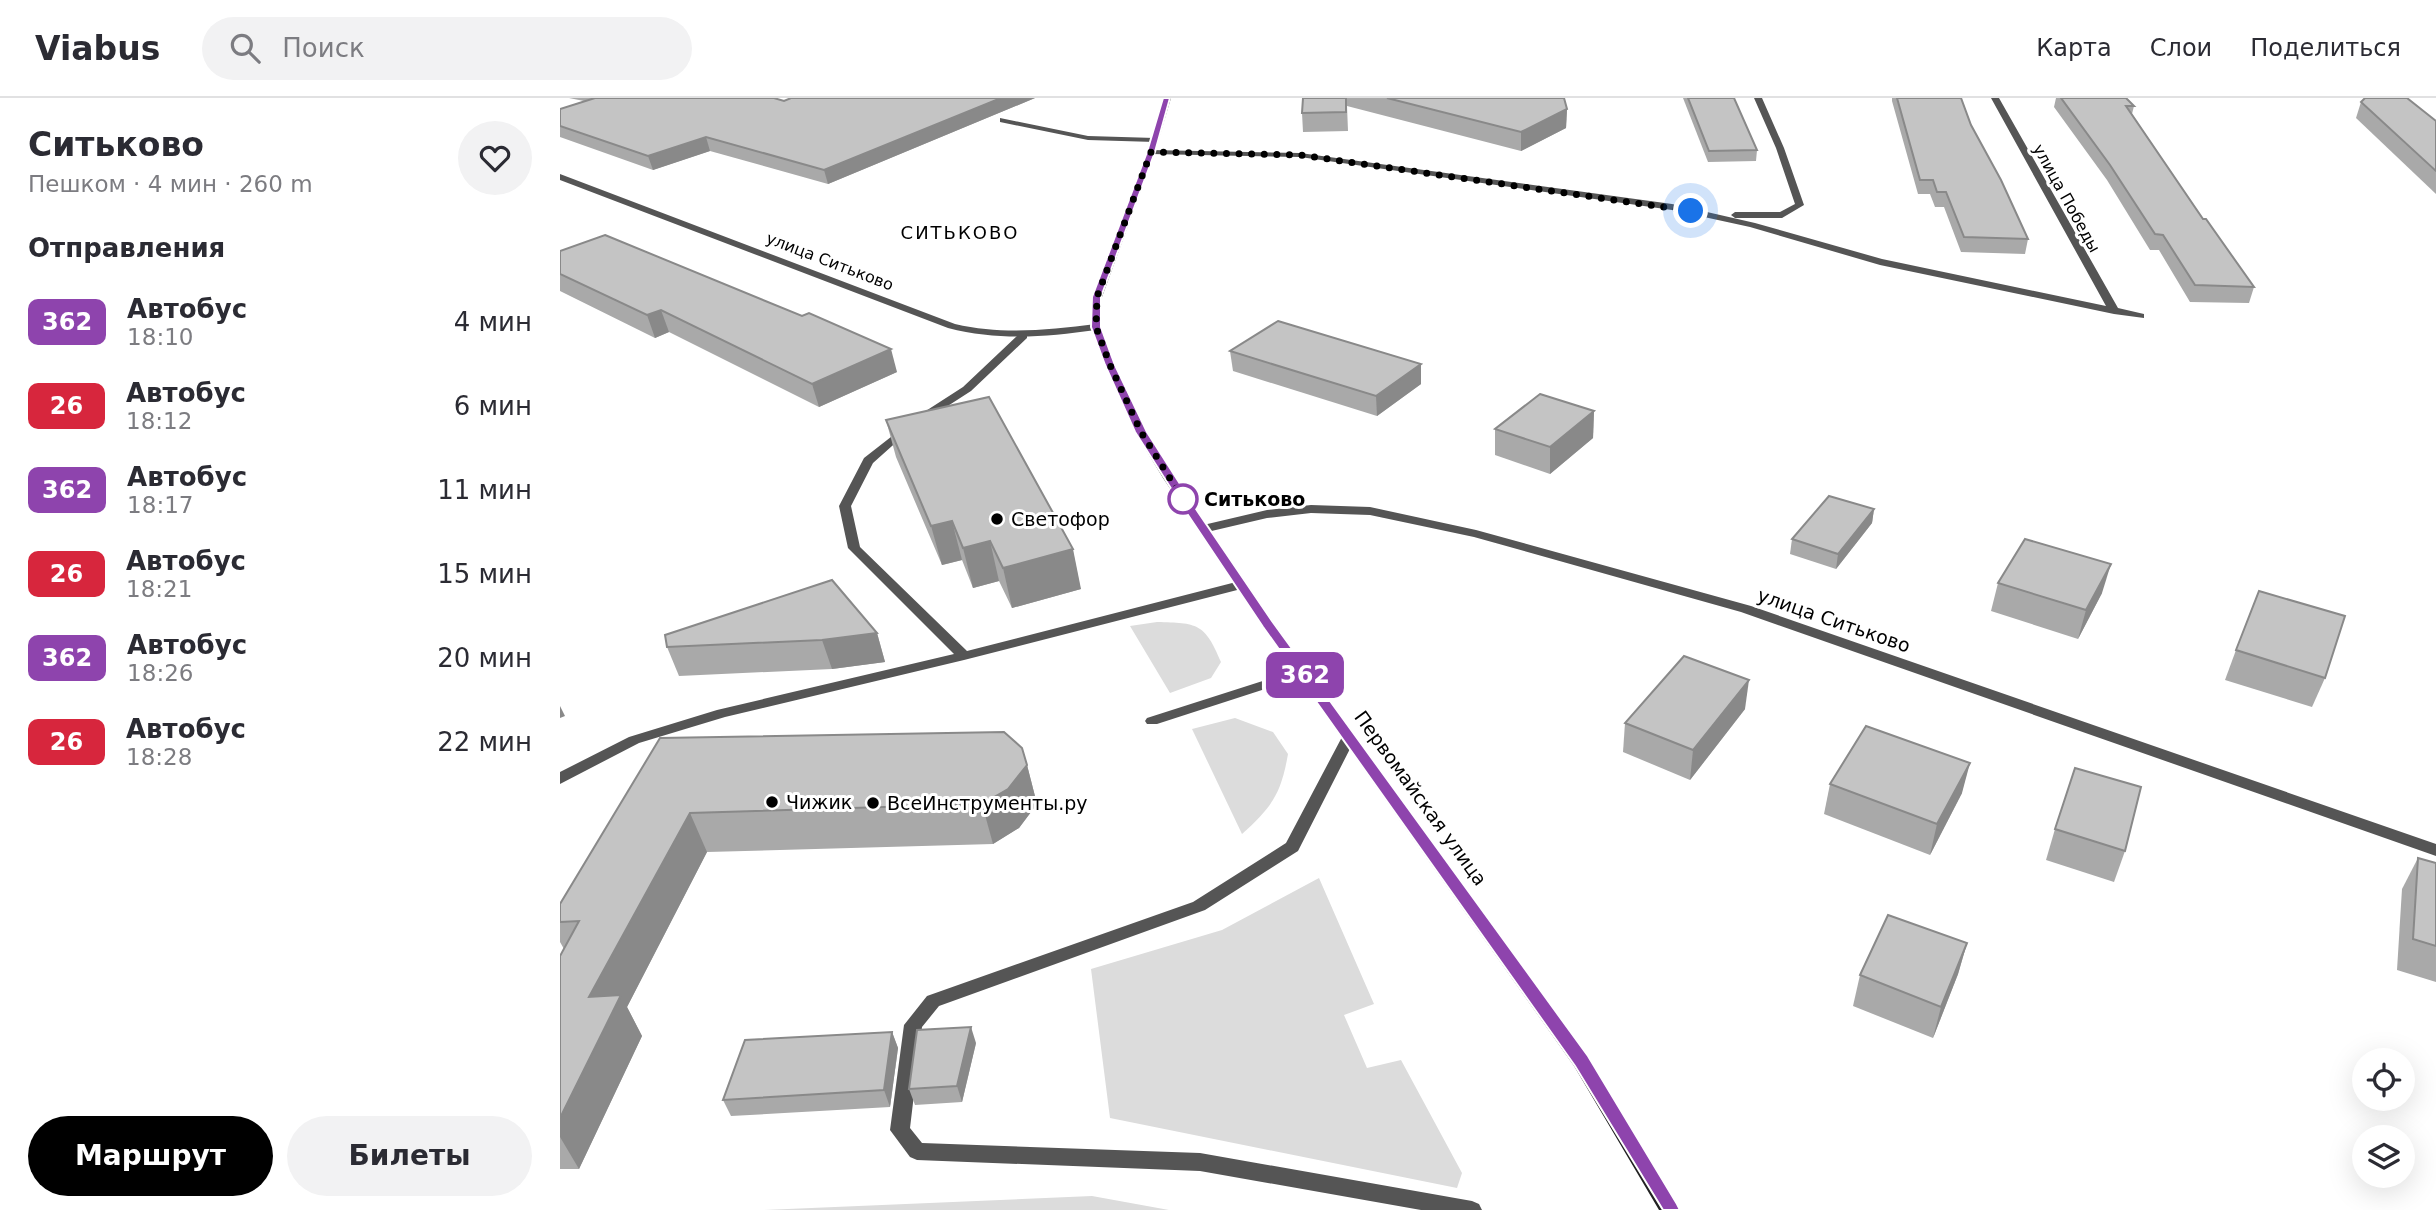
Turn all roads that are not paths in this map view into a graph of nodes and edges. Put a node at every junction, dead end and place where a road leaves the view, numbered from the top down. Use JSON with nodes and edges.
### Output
{"nodes":[{"id":1,"x":1167,"y":98,"type":"edge"},
{"id":2,"x":1758,"y":98,"type":"edge"},
{"id":3,"x":1995,"y":98,"type":"edge"},
{"id":4,"x":1003,"y":120,"type":"dead end"},
{"id":5,"x":1155,"y":140,"type":"junction"},
{"id":6,"x":1151,"y":152,"type":"junction"},
{"id":7,"x":560,"y":177,"type":"edge"},
{"id":8,"x":1709,"y":214,"type":"junction"},
{"id":9,"x":2114,"y":311,"type":"junction"},
{"id":10,"x":2140,"y":316,"type":"dead end"},
{"id":11,"x":1096,"y":327,"type":"junction"},
{"id":12,"x":1023,"y":336,"type":"junction"},
{"id":13,"x":1203,"y":529,"type":"junction"},
{"id":14,"x":1240,"y":585,"type":"junction"},
{"id":15,"x":964,"y":656,"type":"junction"},
{"id":16,"x":1303,"y":672,"type":"junction"},
{"id":17,"x":1152,"y":721,"type":"dead end"},
{"id":18,"x":1349,"y":737,"type":"junction"},
{"id":19,"x":560,"y":779,"type":"edge"},
{"id":20,"x":2436,"y":850,"type":"edge"},
{"id":21,"x":1472,"y":1210,"type":"edge"},
{"id":22,"x":1670,"y":1210,"type":"edge"}],
"edges":[{"from":1,"to":5,"type":"main road","name":"Первомайская улица"},
{"from":2,"to":8,"type":"street"},
{"from":3,"to":9,"type":"street","name":"улица Победы"},
{"from":4,"to":5,"type":"street"},
{"from":5,"to":6,"type":"main road","name":"Первомайская улица"},
{"from":6,"to":8,"type":"street"},
{"from":6,"to":11,"type":"main road","name":"Первомайская улица"},
{"from":7,"to":12,"type":"street","name":"улица Ситьково"},
{"from":8,"to":9,"type":"street"},
{"from":9,"to":10,"type":"street"},
{"from":11,"to":12,"type":"street","name":"улица Ситьково"},
{"from":11,"to":13,"type":"main road","name":"Первомайская улица"},
{"from":12,"to":15,"type":"street"},
{"from":13,"to":14,"type":"main road","name":"Первомайская улица"},
{"from":13,"to":20,"type":"street","name":"улица Ситьково"},
{"from":14,"to":15,"type":"street"},
{"from":14,"to":16,"type":"main road","name":"Первомайская улица"},
{"from":15,"to":19,"type":"street"},
{"from":16,"to":17,"type":"street"},
{"from":16,"to":18,"type":"main road","name":"Первомайская улица"},
{"from":18,"to":21,"type":"street"},
{"from":18,"to":22,"type":"main road","name":"Первомайская улица"}]}
